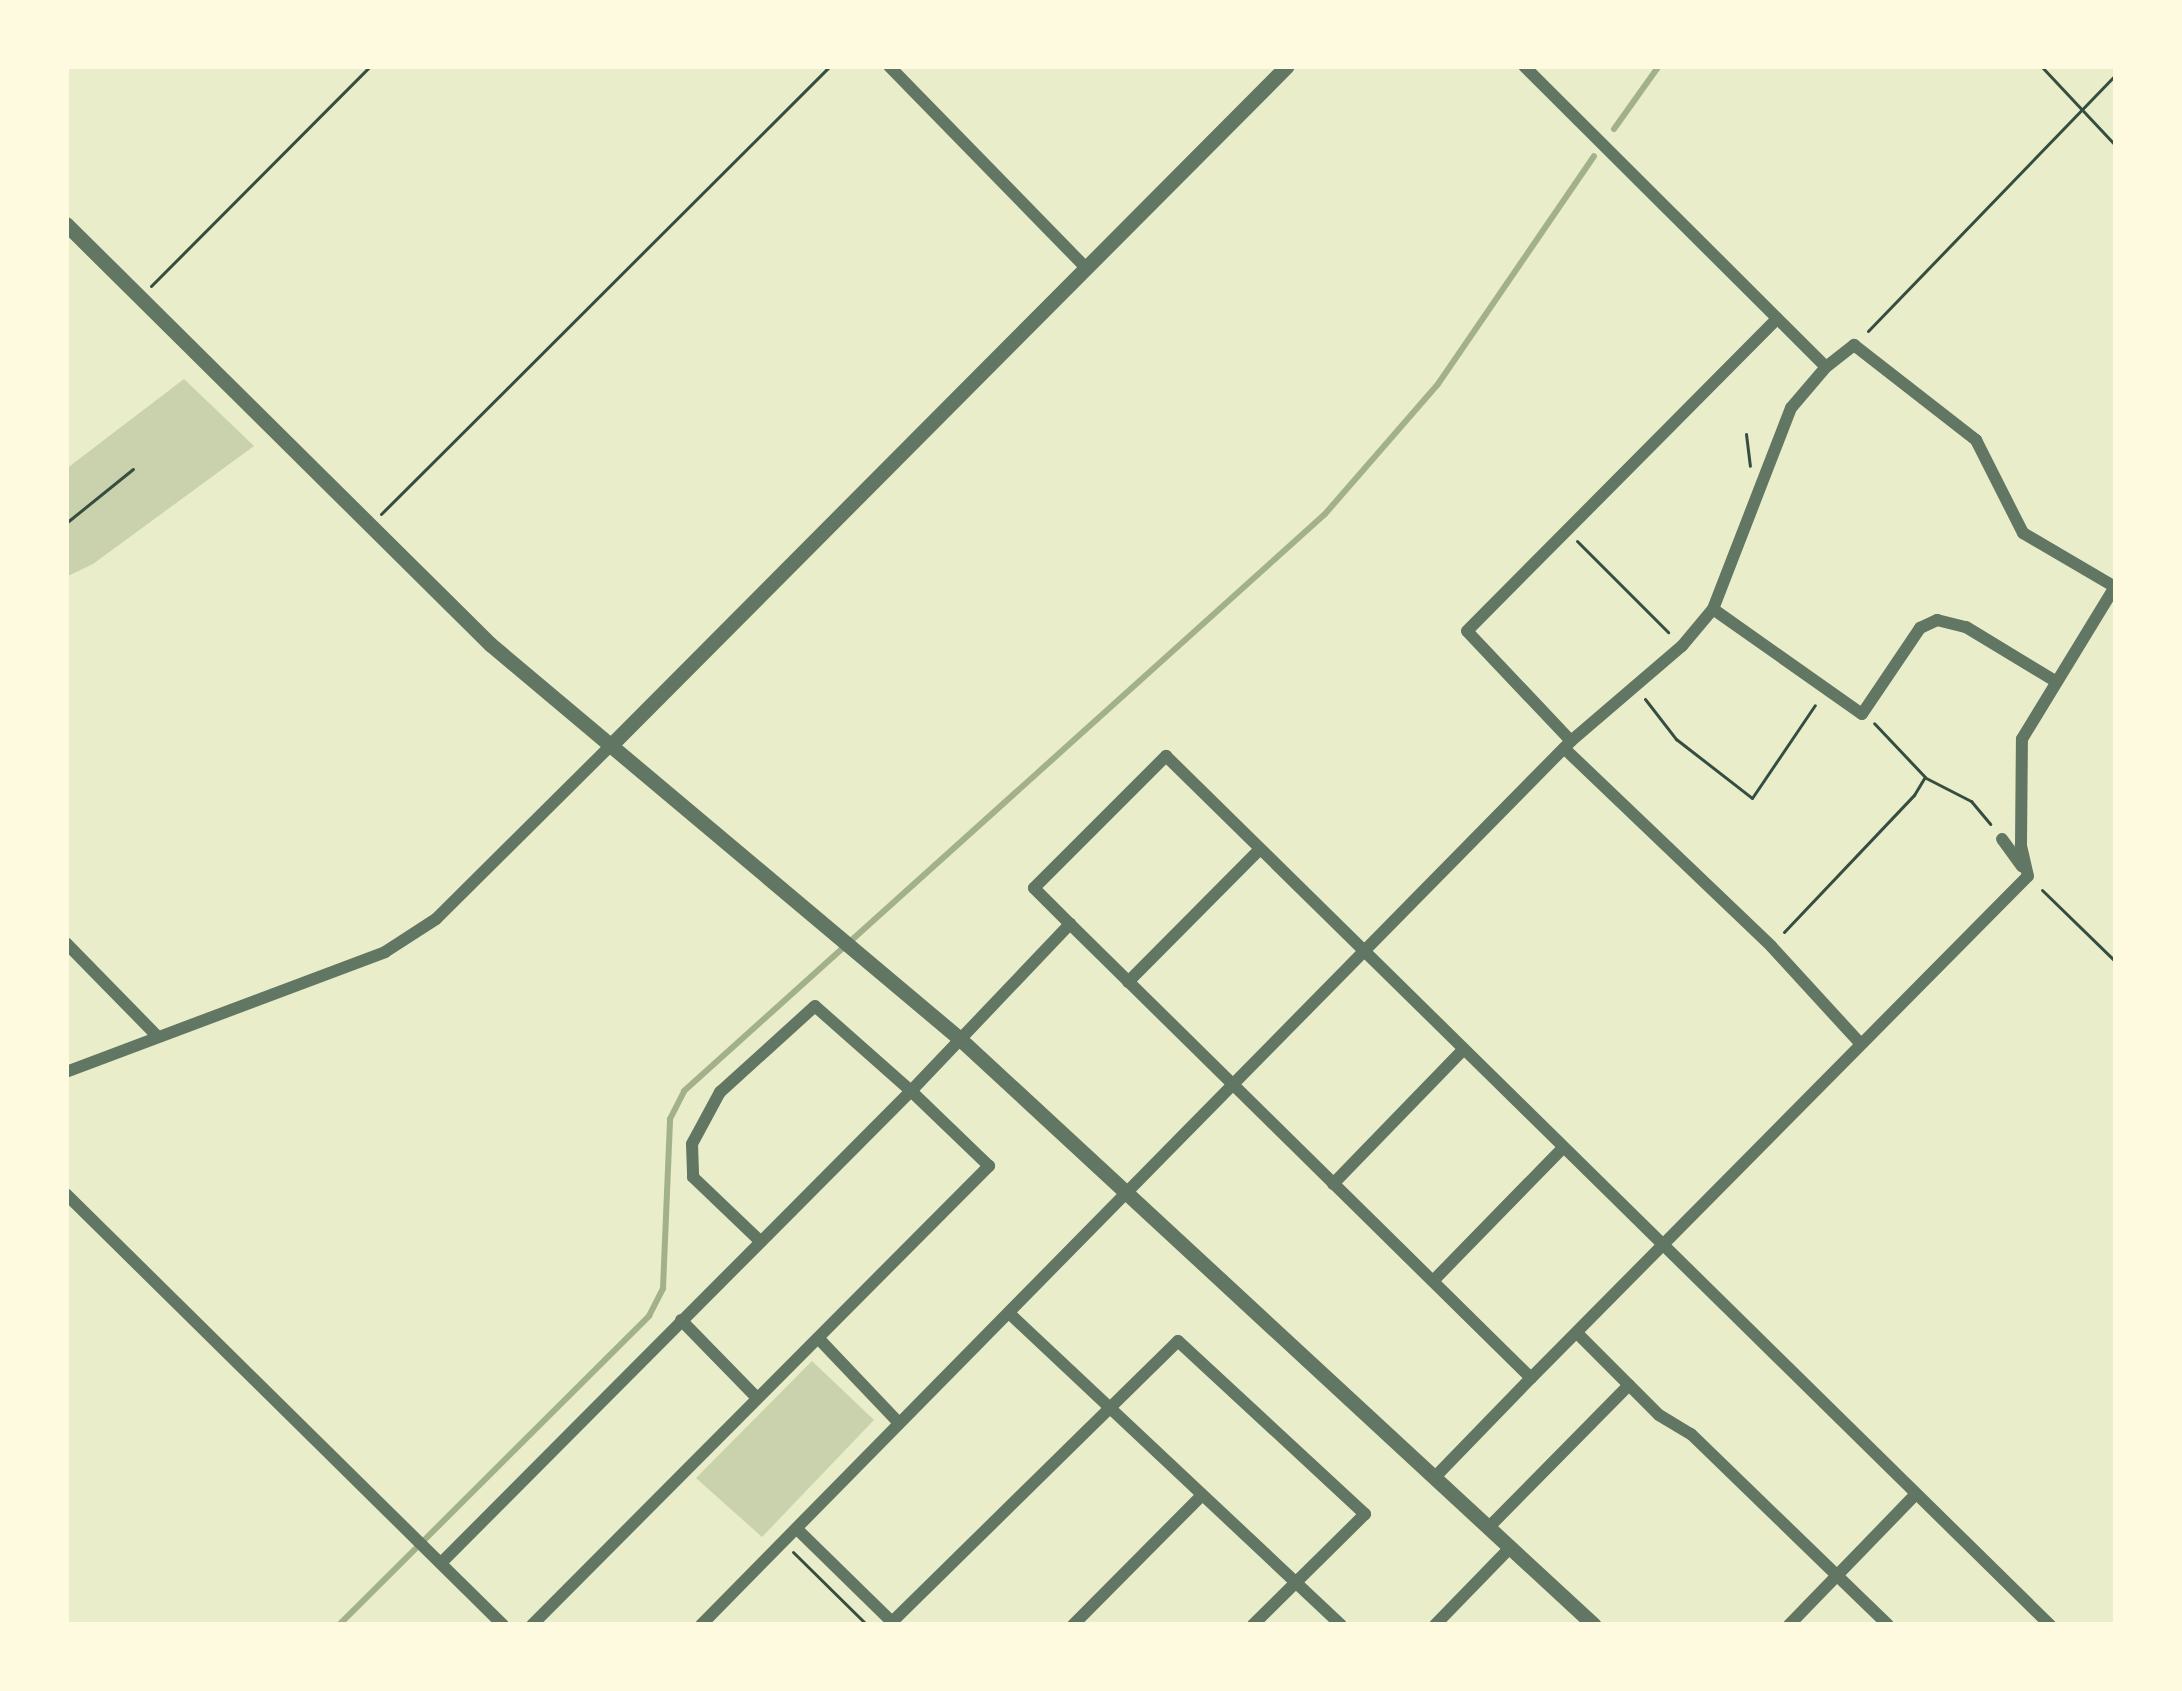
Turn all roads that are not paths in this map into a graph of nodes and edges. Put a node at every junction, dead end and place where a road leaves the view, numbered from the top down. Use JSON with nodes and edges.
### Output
{"nodes":[{"id":1,"x":889,"y":66,"type":"edge"},
{"id":2,"x":1287,"y":66,"type":"edge"},
{"id":3,"x":1524,"y":66,"type":"edge"},
{"id":4,"x":66,"y":224,"type":"edge"},
{"id":5,"x":1084,"y":266,"type":"junction"},
{"id":6,"x":1777,"y":319,"type":"junction"},
{"id":7,"x":1826,"y":367,"type":"junction"},
{"id":8,"x":2115,"y":586,"type":"edge"},
{"id":9,"x":1712,"y":609,"type":"junction"},
{"id":10,"x":2055,"y":681,"type":"junction"},
{"id":11,"x":1568,"y":745,"type":"junction"},
{"id":12,"x":611,"y":746,"type":"junction"},
{"id":13,"x":2002,"y":839,"type":"road end"},
{"id":14,"x":1258,"y":851,"type":"junction"},
{"id":15,"x":2028,"y":876,"type":"junction"},
{"id":16,"x":1070,"y":924,"type":"junction"},
{"id":17,"x":66,"y":943,"type":"edge"},
{"id":18,"x":1364,"y":950,"type":"junction"},
{"id":19,"x":1128,"y":982,"type":"junction"},
{"id":20,"x":157,"y":1036,"type":"junction"},
{"id":21,"x":960,"y":1039,"type":"junction"},
{"id":22,"x":1860,"y":1042,"type":"junction"},
{"id":23,"x":1463,"y":1050,"type":"junction"},
{"id":24,"x":66,"y":1072,"type":"edge"},
{"id":25,"x":1231,"y":1085,"type":"junction"},
{"id":26,"x":911,"y":1090,"type":"junction"},
{"id":27,"x":1562,"y":1149,"type":"junction"},
{"id":28,"x":1333,"y":1184,"type":"junction"},
{"id":29,"x":1126,"y":1191,"type":"junction"},
{"id":30,"x":66,"y":1194,"type":"edge"},
{"id":31,"x":759,"y":1240,"type":"junction"},
{"id":32,"x":1663,"y":1243,"type":"junction"},
{"id":33,"x":1433,"y":1281,"type":"junction"},
{"id":34,"x":1010,"y":1315,"type":"junction"},
{"id":35,"x":681,"y":1320,"type":"junction"},
{"id":36,"x":1578,"y":1334,"type":"junction"},
{"id":37,"x":820,"y":1340,"type":"junction"},
{"id":38,"x":1531,"y":1378,"type":"junction"},
{"id":39,"x":1629,"y":1385,"type":"junction"},
{"id":40,"x":757,"y":1398,"type":"junction"},
{"id":41,"x":1108,"y":1407,"type":"junction"},
{"id":42,"x":898,"y":1422,"type":"junction"},
{"id":43,"x":1435,"y":1477,"type":"junction"},
{"id":44,"x":1202,"y":1495,"type":"junction"},
{"id":45,"x":1915,"y":1495,"type":"junction"},
{"id":46,"x":1489,"y":1527,"type":"junction"},
{"id":47,"x":796,"y":1529,"type":"junction"},
{"id":48,"x":1510,"y":1548,"type":"junction"},
{"id":49,"x":437,"y":1559,"type":"junction"},
{"id":50,"x":1837,"y":1575,"type":"junction"},
{"id":51,"x":1295,"y":1583,"type":"junction"},
{"id":52,"x":503,"y":1625,"type":"edge"},
{"id":53,"x":532,"y":1625,"type":"edge"},
{"id":54,"x":700,"y":1625,"type":"edge"},
{"id":55,"x":1073,"y":1625,"type":"edge"},
{"id":56,"x":1253,"y":1625,"type":"edge"},
{"id":57,"x":1341,"y":1625,"type":"edge"},
{"id":58,"x":1435,"y":1625,"type":"edge"},
{"id":59,"x":1594,"y":1625,"type":"edge"},
{"id":60,"x":1789,"y":1625,"type":"edge"},
{"id":61,"x":1888,"y":1625,"type":"edge"},
{"id":62,"x":2050,"y":1625,"type":"edge"}],
"edges":[{"from":1,"to":5,"type":"street"},
{"from":2,"to":5,"type":"street"},
{"from":3,"to":6,"type":"street"},
{"from":4,"to":12,"type":"street"},
{"from":5,"to":12,"type":"street"},
{"from":6,"to":7,"type":"street"},
{"from":6,"to":11,"type":"street"},
{"from":7,"to":8,"type":"street"},
{"from":7,"to":9,"type":"street"},
{"from":8,"to":10,"type":"street"},
{"from":9,"to":10,"type":"street"},
{"from":9,"to":11,"type":"street"},
{"from":10,"to":15,"type":"street"},
{"from":11,"to":18,"type":"street"},
{"from":11,"to":22,"type":"street"},
{"from":12,"to":20,"type":"street"},
{"from":12,"to":21,"type":"street"},
{"from":13,"to":15,"type":"street"},
{"from":14,"to":16,"type":"street"},
{"from":14,"to":18,"type":"street"},
{"from":14,"to":19,"type":"street"},
{"from":15,"to":22,"type":"street"},
{"from":16,"to":19,"type":"street"},
{"from":16,"to":21,"type":"street"},
{"from":17,"to":20,"type":"street"},
{"from":18,"to":23,"type":"street"},
{"from":18,"to":25,"type":"street"},
{"from":19,"to":25,"type":"street"},
{"from":20,"to":24,"type":"street"},
{"from":21,"to":26,"type":"street"},
{"from":21,"to":29,"type":"street"},
{"from":22,"to":32,"type":"street"},
{"from":23,"to":27,"type":"street"},
{"from":23,"to":28,"type":"street"},
{"from":25,"to":28,"type":"street"},
{"from":25,"to":29,"type":"street"},
{"from":26,"to":31,"type":"street"},
{"from":26,"to":31,"type":"street"},
{"from":26,"to":37,"type":"street"},
{"from":27,"to":32,"type":"street"},
{"from":27,"to":33,"type":"street"},
{"from":28,"to":33,"type":"street"},
{"from":29,"to":34,"type":"street"},
{"from":29,"to":43,"type":"street"},
{"from":30,"to":49,"type":"street"},
{"from":31,"to":35,"type":"street"},
{"from":32,"to":36,"type":"street"},
{"from":32,"to":45,"type":"street"},
{"from":33,"to":38,"type":"street"},
{"from":34,"to":41,"type":"street"},
{"from":34,"to":42,"type":"street"},
{"from":35,"to":40,"type":"street"},
{"from":35,"to":49,"type":"street"},
{"from":36,"to":38,"type":"street"},
{"from":36,"to":39,"type":"street"},
{"from":37,"to":40,"type":"street"},
{"from":37,"to":42,"type":"street"},
{"from":38,"to":43,"type":"street"},
{"from":39,"to":46,"type":"street"},
{"from":39,"to":50,"type":"street"},
{"from":40,"to":53,"type":"street"},
{"from":41,"to":44,"type":"street"},
{"from":41,"to":47,"type":"street"},
{"from":41,"to":51,"type":"street"},
{"from":42,"to":47,"type":"street"},
{"from":43,"to":46,"type":"street"},
{"from":44,"to":51,"type":"street"},
{"from":44,"to":55,"type":"street"},
{"from":45,"to":50,"type":"street"},
{"from":45,"to":62,"type":"street"},
{"from":46,"to":48,"type":"street"},
{"from":47,"to":54,"type":"street"},
{"from":48,"to":58,"type":"street"},
{"from":48,"to":59,"type":"street"},
{"from":49,"to":52,"type":"street"},
{"from":50,"to":60,"type":"street"},
{"from":50,"to":61,"type":"street"},
{"from":51,"to":56,"type":"street"},
{"from":51,"to":57,"type":"street"}]}
